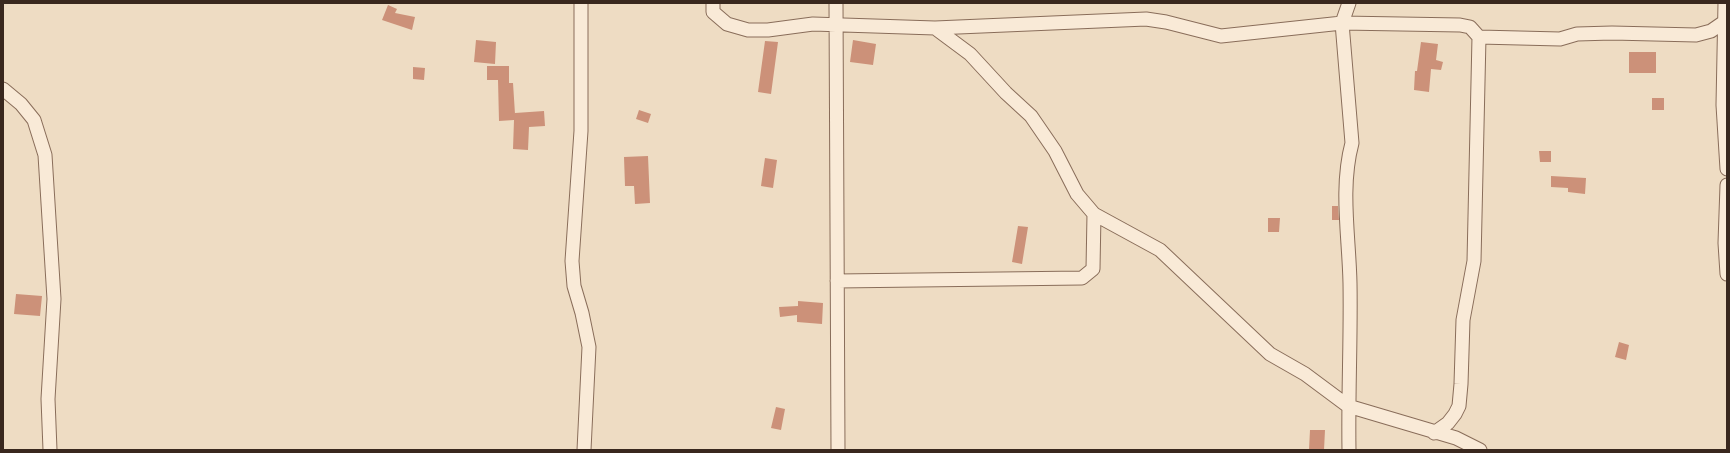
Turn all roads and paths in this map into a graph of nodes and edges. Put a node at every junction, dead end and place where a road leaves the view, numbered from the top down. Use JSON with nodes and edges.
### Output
{"nodes":[{"id":1,"x":580,"y":3,"type":"edge"},
{"id":2,"x":713,"y":3,"type":"edge"},
{"id":3,"x":836,"y":3,"type":"edge"},
{"id":4,"x":1349,"y":3,"type":"edge"},
{"id":5,"x":1725,"y":3,"type":"edge"},
{"id":6,"x":1724,"y":22,"type":"junction"},
{"id":7,"x":1342,"y":23,"type":"junction"},
{"id":8,"x":836,"y":24,"type":"junction"},
{"id":9,"x":935,"y":28,"type":"junction"},
{"id":10,"x":1479,"y":37,"type":"junction"},
{"id":11,"x":3,"y":89,"type":"edge"},
{"id":12,"x":1727,"y":169,"type":"edge"},
{"id":13,"x":1727,"y":185,"type":"edge"},
{"id":14,"x":1094,"y":214,"type":"junction"},
{"id":15,"x":1727,"y":274,"type":"edge"},
{"id":16,"x":837,"y":281,"type":"junction"},
{"id":17,"x":1348,"y":406,"type":"junction"},
{"id":18,"x":1434,"y":433,"type":"junction"},
{"id":19,"x":50,"y":450,"type":"edge"},
{"id":20,"x":584,"y":450,"type":"edge"},
{"id":21,"x":838,"y":450,"type":"edge"},
{"id":22,"x":1349,"y":450,"type":"edge"},
{"id":23,"x":1480,"y":450,"type":"edge"}],
"edges":[{"from":1,"to":20,"type":"street"},
{"from":2,"to":8,"type":"street"},
{"from":3,"to":8,"type":"street"},
{"from":4,"to":7,"type":"street"},
{"from":5,"to":6,"type":"street"},
{"from":6,"to":10,"type":"street"},
{"from":6,"to":12,"type":"street"},
{"from":7,"to":9,"type":"street"},
{"from":7,"to":10,"type":"street"},
{"from":7,"to":17,"type":"street"},
{"from":8,"to":9,"type":"street"},
{"from":8,"to":16,"type":"street"},
{"from":9,"to":14,"type":"street"},
{"from":10,"to":18,"type":"street"},
{"from":11,"to":19,"type":"street"},
{"from":13,"to":15,"type":"street"},
{"from":14,"to":16,"type":"street"},
{"from":14,"to":17,"type":"street"},
{"from":16,"to":21,"type":"street"},
{"from":17,"to":18,"type":"street"},
{"from":17,"to":22,"type":"street"},
{"from":18,"to":23,"type":"street"}]}
